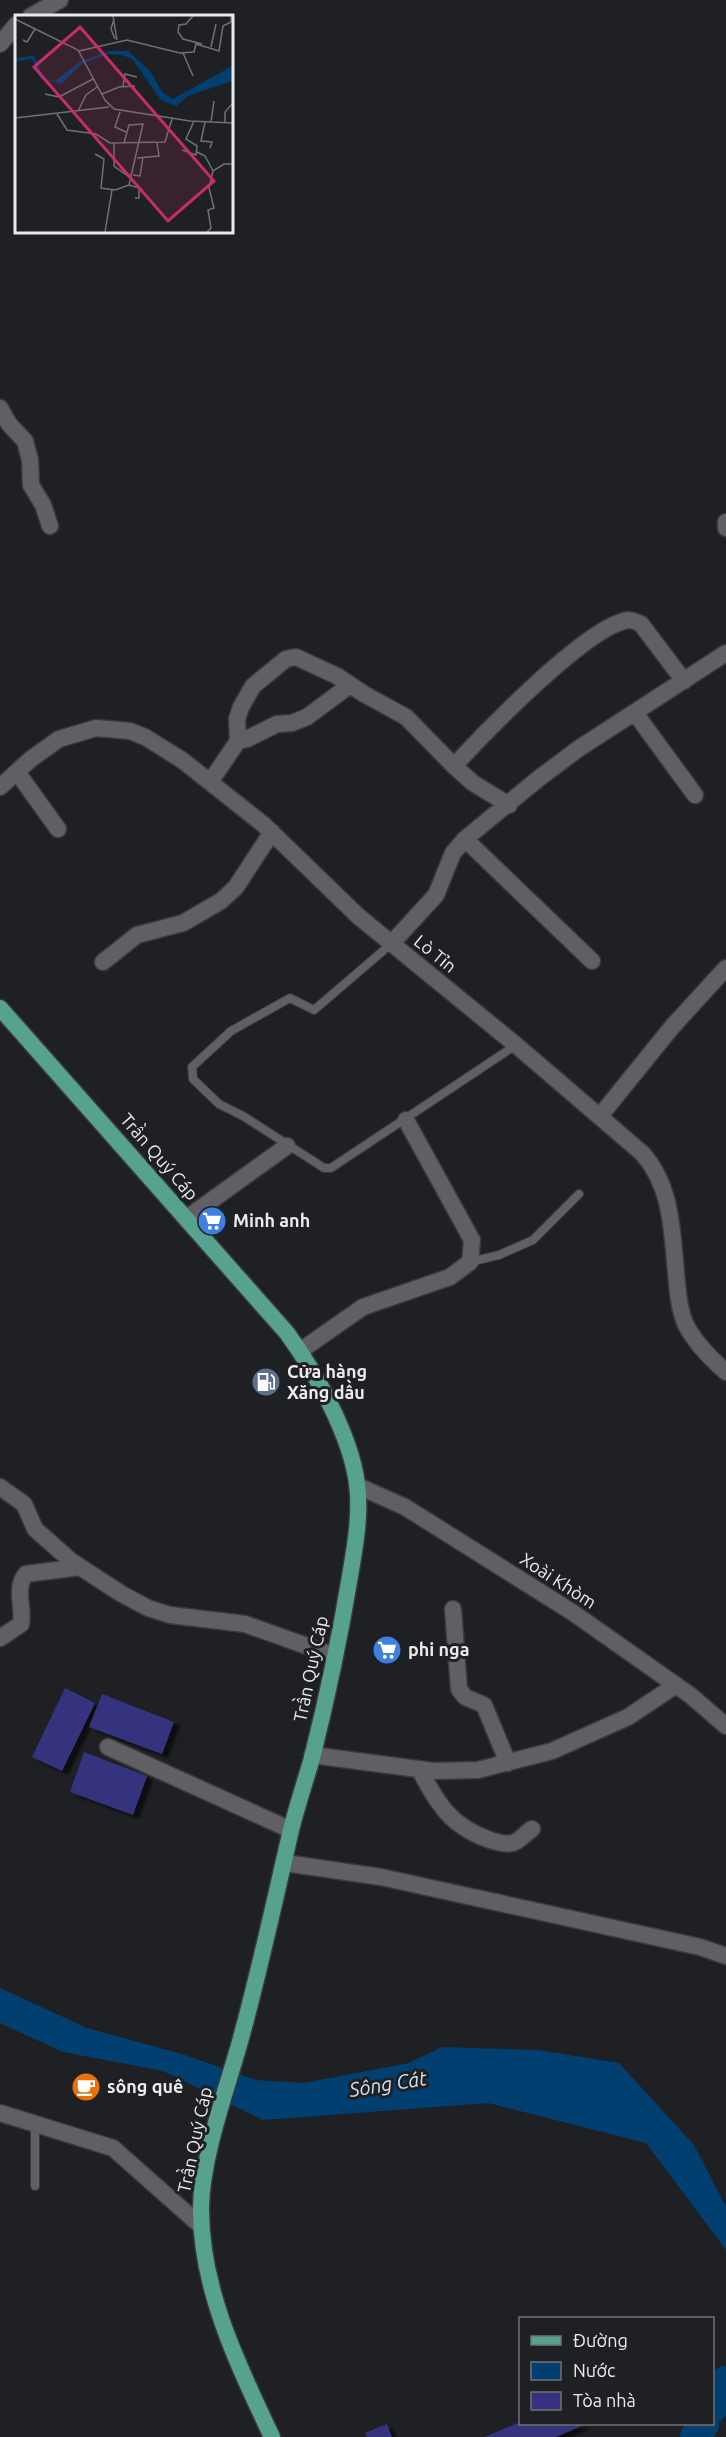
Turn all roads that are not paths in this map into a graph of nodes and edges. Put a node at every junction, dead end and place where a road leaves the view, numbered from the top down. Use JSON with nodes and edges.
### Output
{"nodes":[{"id":1,"x":60,"y":0,"type":"edge"},
{"id":2,"x":33,"y":15,"type":"edge"},
{"id":3,"x":15,"y":26,"type":"edge"},
{"id":4,"x":0,"y":44,"type":"edge"},
{"id":5,"x":0,"y":408,"type":"edge"},
{"id":6,"x":726,"y":522,"type":"edge"},
{"id":7,"x":50,"y":526,"type":"dead end"},
{"id":8,"x":726,"y":528,"type":"edge"},
{"id":9,"x":726,"y":655,"type":"edge"},
{"id":10,"x":684,"y":681,"type":"junction"},
{"id":11,"x":350,"y":685,"type":"junction"},
{"id":12,"x":635,"y":713,"type":"junction"},
{"id":13,"x":238,"y":741,"type":"junction"},
{"id":14,"x":454,"y":766,"type":"junction"},
{"id":15,"x":17,"y":772,"type":"junction"},
{"id":16,"x":210,"y":782,"type":"junction"},
{"id":17,"x":0,"y":787,"type":"edge"},
{"id":18,"x":695,"y":795,"type":"dead end"},
{"id":19,"x":508,"y":805,"type":"junction"},
{"id":20,"x":58,"y":829,"type":"dead end"},
{"id":21,"x":272,"y":832,"type":"junction"},
{"id":22,"x":465,"y":839,"type":"junction"},
{"id":23,"x":391,"y":944,"type":"junction"},
{"id":24,"x":592,"y":961,"type":"dead end"},
{"id":25,"x":103,"y":962,"type":"dead end"},
{"id":26,"x":726,"y":968,"type":"edge"},
{"id":27,"x":0,"y":1008,"type":"edge"},
{"id":28,"x":516,"y":1045,"type":"junction"},
{"id":29,"x":600,"y":1116,"type":"junction"},
{"id":30,"x":406,"y":1120,"type":"junction"},
{"id":31,"x":287,"y":1146,"type":"junction"},
{"id":32,"x":579,"y":1194,"type":"dead end"},
{"id":33,"x":187,"y":1218,"type":"junction"},
{"id":34,"x":470,"y":1262,"type":"junction"},
{"id":35,"x":300,"y":1351,"type":"junction"},
{"id":36,"x":726,"y":1372,"type":"edge"},
{"id":37,"x":358,"y":1486,"type":"junction"},
{"id":38,"x":0,"y":1487,"type":"edge"},
{"id":39,"x":80,"y":1567,"type":"junction"},
{"id":40,"x":453,"y":1609,"type":"dead end"},
{"id":41,"x":0,"y":1638,"type":"edge"},
{"id":42,"x":335,"y":1656,"type":"junction"},
{"id":43,"x":676,"y":1685,"type":"junction"},
{"id":44,"x":726,"y":1726,"type":"edge"},
{"id":45,"x":108,"y":1747,"type":"dead end"},
{"id":46,"x":312,"y":1755,"type":"junction"},
{"id":47,"x":508,"y":1763,"type":"junction"},
{"id":48,"x":419,"y":1769,"type":"junction"},
{"id":49,"x":532,"y":1829,"type":"dead end"},
{"id":50,"x":291,"y":1830,"type":"junction"},
{"id":51,"x":285,"y":1863,"type":"junction"},
{"id":52,"x":723,"y":1951,"type":"edge"},
{"id":53,"x":0,"y":2113,"type":"edge"},
{"id":54,"x":35,"y":2123,"type":"junction"},
{"id":55,"x":34,"y":2186,"type":"dead end"},
{"id":56,"x":201,"y":2226,"type":"junction"},
{"id":57,"x":272,"y":2437,"type":"edge"}],
"edges":[{"from":1,"to":2,"type":"street"},
{"from":3,"to":4,"type":"street"},
{"from":5,"to":7,"type":"street"},
{"from":6,"to":8,"type":"street"},
{"from":9,"to":10,"type":"street"},
{"from":10,"to":12,"type":"street"},
{"from":10,"to":14,"type":"street"},
{"from":11,"to":13,"type":"street"},
{"from":11,"to":13,"type":"street"},
{"from":11,"to":14,"type":"street"},
{"from":12,"to":18,"type":"street"},
{"from":12,"to":19,"type":"street"},
{"from":13,"to":16,"type":"street"},
{"from":14,"to":19,"type":"street"},
{"from":15,"to":16,"type":"street","name":"Lò Tỉn"},
{"from":15,"to":17,"type":"street","name":"Lò Tỉn"},
{"from":15,"to":20,"type":"street"},
{"from":16,"to":21,"type":"street","name":"Lò Tỉn"},
{"from":19,"to":22,"type":"street"},
{"from":21,"to":23,"type":"street","name":"Lò Tỉn"},
{"from":21,"to":25,"type":"street"},
{"from":22,"to":23,"type":"street"},
{"from":22,"to":24,"type":"street"},
{"from":23,"to":28,"type":"street","name":"Lò Tỉn"},
{"from":23,"to":31,"type":"lane"},
{"from":26,"to":29,"type":"street"},
{"from":27,"to":33,"type":"main road","name":"Trần Quý Cáp"},
{"from":28,"to":29,"type":"street","name":"Lò Tỉn"},
{"from":28,"to":30,"type":"lane"},
{"from":29,"to":36,"type":"street","name":"Lò Tỉn"},
{"from":30,"to":31,"type":"lane"},
{"from":30,"to":34,"type":"street"},
{"from":31,"to":33,"type":"street"},
{"from":32,"to":34,"type":"lane"},
{"from":33,"to":35,"type":"main road","name":"Trần Quý Cáp"},
{"from":34,"to":35,"type":"street"},
{"from":35,"to":37,"type":"main road","name":"Trần Quý Cáp"},
{"from":37,"to":42,"type":"main road","name":"Trần Quý Cáp"},
{"from":37,"to":43,"type":"street","name":"Xoài Khòm"},
{"from":38,"to":39,"type":"street"},
{"from":39,"to":41,"type":"street"},
{"from":39,"to":42,"type":"street"},
{"from":40,"to":47,"type":"street"},
{"from":42,"to":46,"type":"main road","name":"Trần Quý Cáp"},
{"from":43,"to":44,"type":"street","name":"Xoài Khòm"},
{"from":43,"to":47,"type":"street"},
{"from":45,"to":50,"type":"street"},
{"from":46,"to":48,"type":"street"},
{"from":46,"to":50,"type":"main road","name":"Trần Quý Cáp"},
{"from":47,"to":48,"type":"street"},
{"from":48,"to":49,"type":"street"},
{"from":50,"to":51,"type":"main road","name":"Trần Quý Cáp"},
{"from":51,"to":52,"type":"street"},
{"from":51,"to":56,"type":"main road","name":"Trần Quý Cáp"},
{"from":53,"to":54,"type":"street"},
{"from":54,"to":55,"type":"lane"},
{"from":54,"to":56,"type":"street"},
{"from":56,"to":57,"type":"main road","name":"Trần Quý Cáp"}]}
